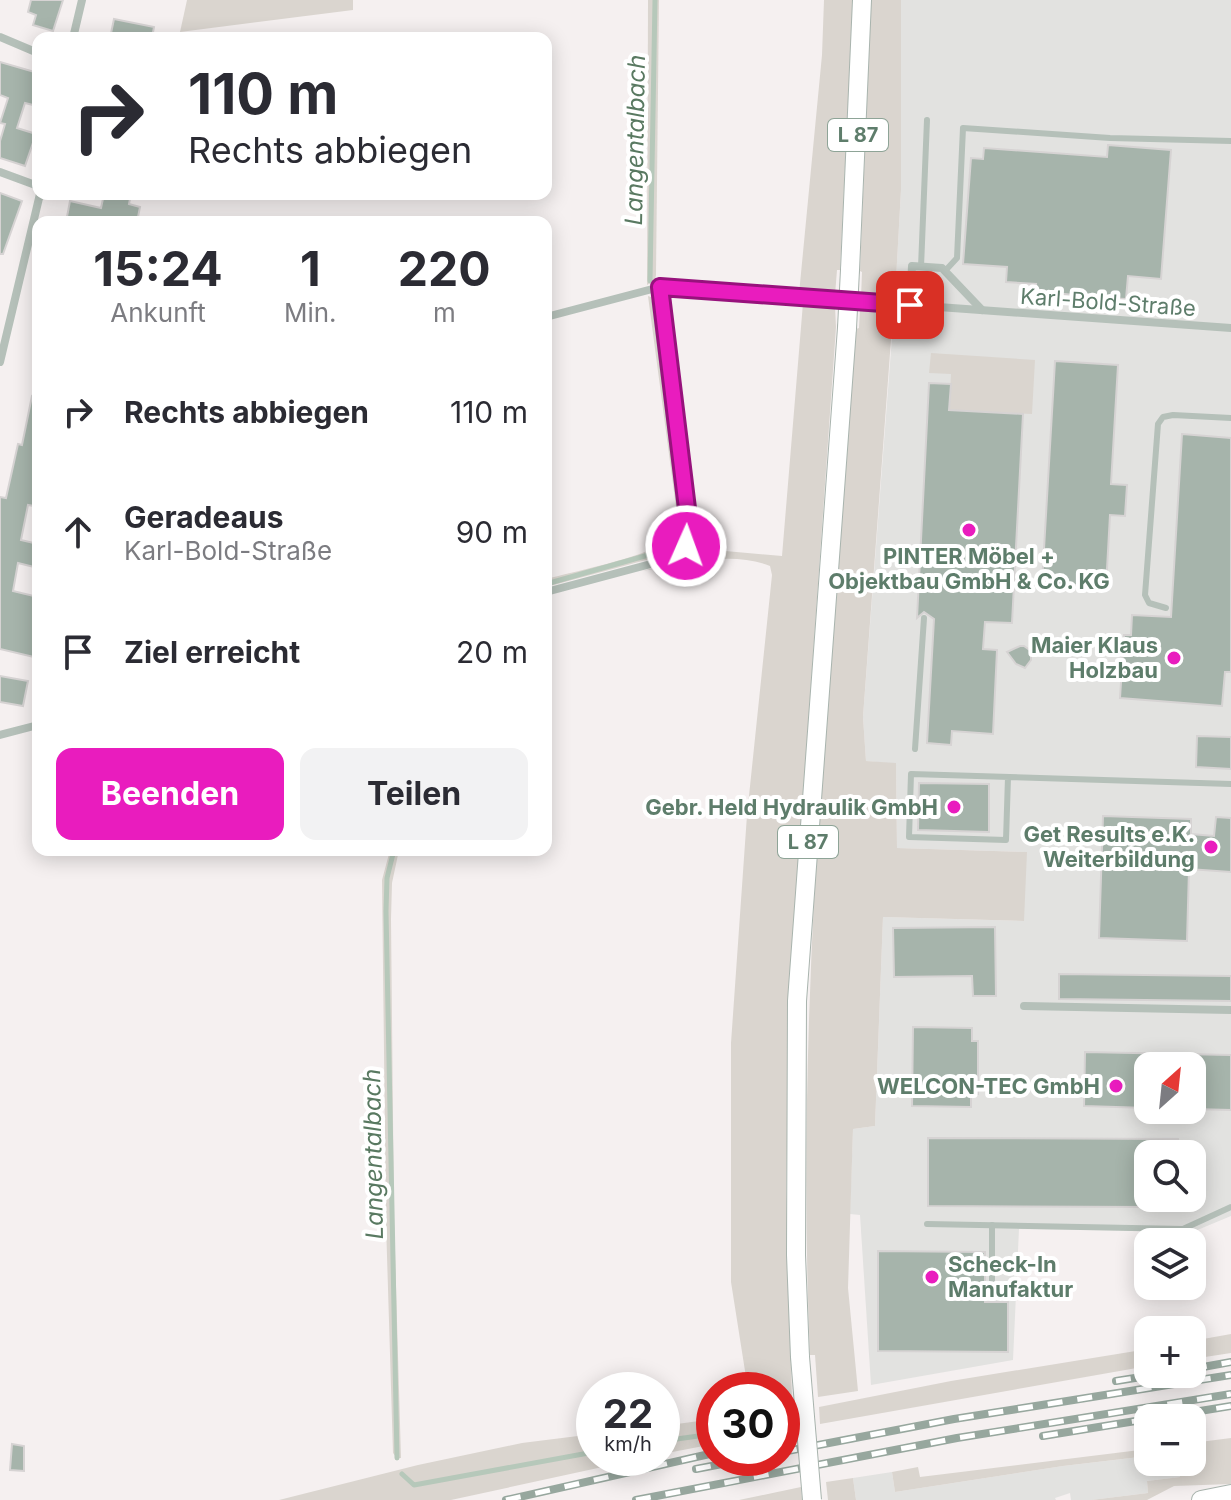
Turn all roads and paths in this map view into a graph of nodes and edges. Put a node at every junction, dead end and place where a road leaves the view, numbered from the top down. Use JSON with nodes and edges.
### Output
{"nodes":[{"id":1,"x":82,"y":0,"type":"edge"},
{"id":2,"x":862,"y":0,"type":"edge"},
{"id":3,"x":74,"y":32,"type":"edge"},
{"id":4,"x":0,"y":37,"type":"edge"},
{"id":5,"x":32,"y":50,"type":"edge"},
{"id":6,"x":927,"y":120,"type":"dead end"},
{"id":7,"x":1231,"y":141,"type":"edge"},
{"id":8,"x":0,"y":172,"type":"edge"},
{"id":9,"x":32,"y":184,"type":"edge"},
{"id":10,"x":32,"y":227,"type":"edge"},
{"id":11,"x":921,"y":267,"type":"junction"},
{"id":12,"x":945,"y":271,"type":"junction"},
{"id":13,"x":660,"y":287,"type":"junction"},
{"id":14,"x":910,"y":305,"type":"junction"},
{"id":15,"x":983,"y":310,"type":"junction"},
{"id":16,"x":552,"y":315,"type":"edge"},
{"id":17,"x":0,"y":316,"type":"edge"},
{"id":18,"x":10,"y":319,"type":"junction"},
{"id":19,"x":1231,"y":328,"type":"edge"},
{"id":20,"x":0,"y":362,"type":"edge"},
{"id":21,"x":1231,"y":418,"type":"edge"},
{"id":22,"x":552,"y":590,"type":"edge"},
{"id":23,"x":1166,"y":608,"type":"dead end"},
{"id":24,"x":924,"y":618,"type":"dead end"},
{"id":25,"x":32,"y":727,"type":"edge"},
{"id":26,"x":0,"y":735,"type":"edge"},
{"id":27,"x":915,"y":749,"type":"dead end"},
{"id":28,"x":1008,"y":777,"type":"junction"},
{"id":29,"x":1231,"y":784,"type":"edge"},
{"id":30,"x":1024,"y":1006,"type":"dead end"},
{"id":31,"x":1231,"y":1010,"type":"edge"},
{"id":32,"x":1231,"y":1207,"type":"edge"},
{"id":33,"x":927,"y":1224,"type":"dead end"},
{"id":34,"x":992,"y":1225,"type":"junction"},
{"id":35,"x":992,"y":1281,"type":"dead end"},
{"id":36,"x":1231,"y":1494,"type":"edge"},
{"id":37,"x":812,"y":1500,"type":"edge"},
{"id":38,"x":1201,"y":1500,"type":"edge"}],
"edges":[{"from":1,"to":3,"type":"street"},
{"from":2,"to":37,"type":"main road","number":"L 87","bridge":true},
{"from":4,"to":5,"type":"street"},
{"from":6,"to":11,"type":"lane"},
{"from":7,"to":12,"type":"lane"},
{"from":8,"to":9,"type":"street"},
{"from":10,"to":18,"type":"street"},
{"from":11,"to":12,"type":"street"},
{"from":11,"to":14,"type":"street"},
{"from":12,"to":15,"type":"street"},
{"from":13,"to":14,"type":"street","name":"Karl-Bold-Straße"},
{"from":13,"to":16,"type":"street","name":"Karl-Bold-Straße"},
{"from":13,"to":22,"type":"street"},
{"from":14,"to":15,"type":"street","name":"Karl-Bold-Straße"},
{"from":15,"to":19,"type":"street","name":"Karl-Bold-Straße"},
{"from":17,"to":18,"type":"street"},
{"from":18,"to":20,"type":"street"},
{"from":21,"to":23,"type":"lane"},
{"from":24,"to":27,"type":"lane"},
{"from":25,"to":26,"type":"street"},
{"from":28,"to":28,"type":"lane"},
{"from":28,"to":29,"type":"lane"},
{"from":30,"to":31,"type":"street"},
{"from":32,"to":34,"type":"lane"},
{"from":33,"to":34,"type":"lane"},
{"from":34,"to":35,"type":"lane"},
{"from":36,"to":38,"type":"main road"}]}
